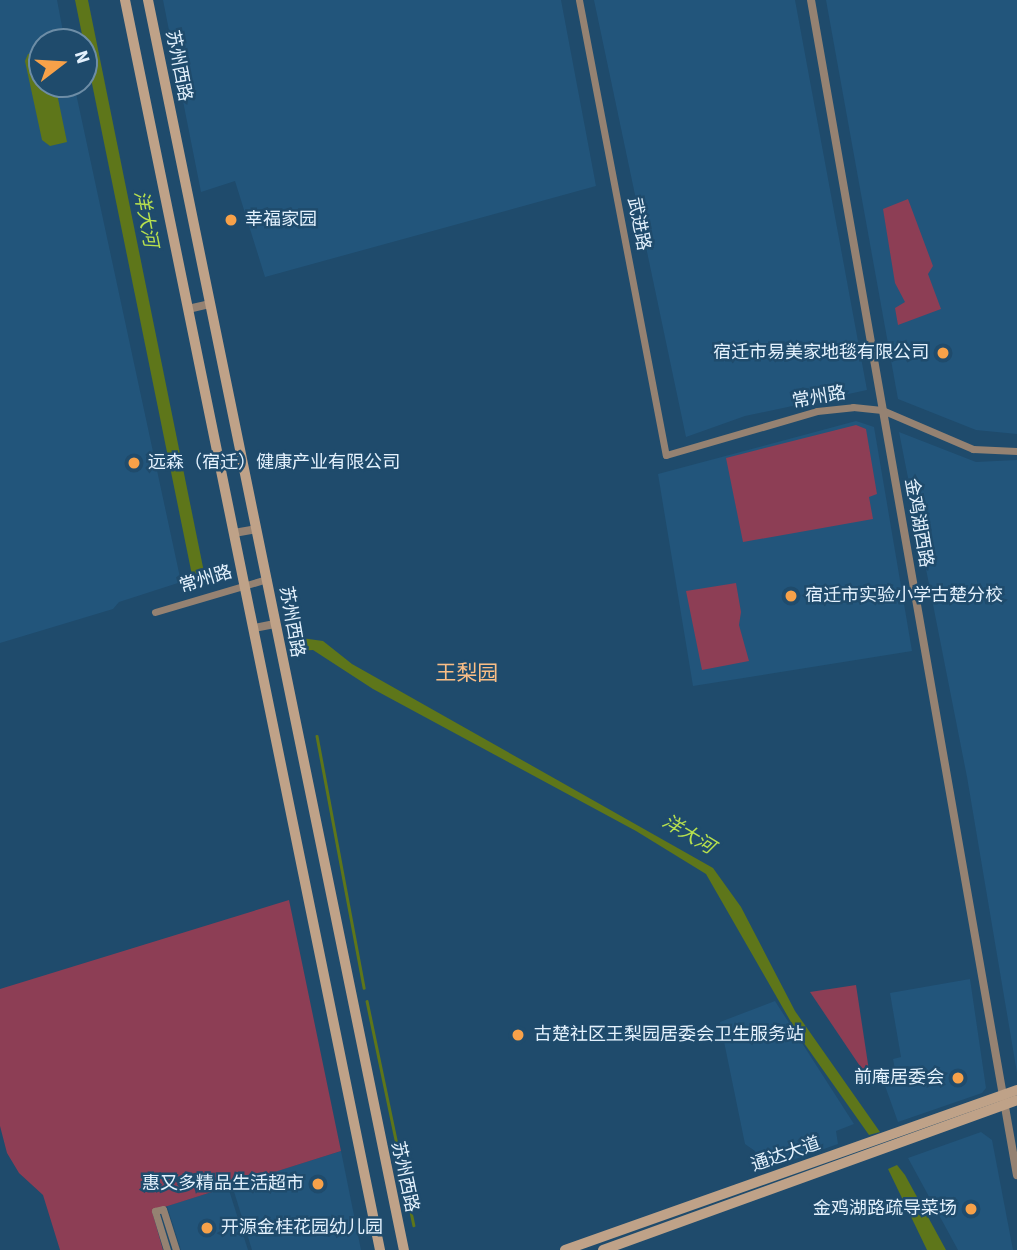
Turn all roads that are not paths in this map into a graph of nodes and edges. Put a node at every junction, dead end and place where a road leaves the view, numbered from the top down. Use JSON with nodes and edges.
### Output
{"nodes":[{"id":1,"x":125,"y":0,"type":"edge"},
{"id":2,"x":148,"y":0,"type":"edge"},
{"id":3,"x":579,"y":0,"type":"edge"},
{"id":4,"x":811,"y":0,"type":"edge"},
{"id":5,"x":210,"y":304,"type":"junction"},
{"id":6,"x":188,"y":309,"type":"junction"},
{"id":7,"x":882,"y":410,"type":"junction"},
{"id":8,"x":1017,"y":451,"type":"edge"},
{"id":9,"x":666,"y":455,"type":"joint"},
{"id":10,"x":256,"y":529,"type":"junction"},
{"id":11,"x":234,"y":533,"type":"junction"},
{"id":12,"x":267,"y":579,"type":"junction"},
{"id":13,"x":245,"y":584,"type":"junction"},
{"id":14,"x":155,"y":612,"type":"dead end"},
{"id":15,"x":275,"y":624,"type":"junction"},
{"id":16,"x":254,"y":628,"type":"junction"},
{"id":17,"x":1017,"y":1090,"type":"edge"},
{"id":18,"x":1004,"y":1100,"type":"junction"},
{"id":19,"x":1017,"y":1100,"type":"edge"},
{"id":20,"x":1017,"y":1175,"type":"edge"},
{"id":21,"x":167,"y":1250,"type":"edge"},
{"id":22,"x":176,"y":1250,"type":"edge"},
{"id":23,"x":380,"y":1250,"type":"edge"},
{"id":24,"x":404,"y":1250,"type":"edge"},
{"id":25,"x":565,"y":1250,"type":"edge"},
{"id":26,"x":603,"y":1250,"type":"edge"}],
"edges":[{"from":1,"to":6,"type":"main road","name":"苏州西路"},
{"from":2,"to":5,"type":"main road","name":"苏州西路"},
{"from":3,"to":9,"type":"street","name":"武进路"},
{"from":4,"to":7,"type":"street","name":"金鸡湖西路"},
{"from":5,"to":6,"type":"street"},
{"from":5,"to":10,"type":"main road","name":"苏州西路"},
{"from":6,"to":11,"type":"main road","name":"苏州西路"},
{"from":7,"to":8,"type":"street","name":"常州路"},
{"from":7,"to":9,"type":"street","name":"常州路"},
{"from":7,"to":18,"type":"street","name":"金鸡湖西路"},
{"from":10,"to":11,"type":"street"},
{"from":10,"to":12,"type":"main road","name":"苏州西路"},
{"from":11,"to":13,"type":"main road","name":"苏州西路"},
{"from":12,"to":13,"type":"street","name":"常州路"},
{"from":12,"to":15,"type":"main road","name":"苏州西路"},
{"from":13,"to":14,"type":"street","name":"常州路"},
{"from":13,"to":16,"type":"main road","name":"苏州西路"},
{"from":15,"to":16,"type":"street"},
{"from":15,"to":24,"type":"main road","name":"苏州西路"},
{"from":16,"to":23,"type":"main road","name":"苏州西路"},
{"from":17,"to":18,"type":"main road","name":"通达大道"},
{"from":18,"to":19,"type":"main road","name":"通达大道"},
{"from":18,"to":20,"type":"street","name":"金鸡湖西路"},
{"from":18,"to":25,"type":"main road","name":"通达大道"},
{"from":18,"to":26,"type":"main road","name":"通达大道"},
{"from":21,"to":22,"type":"street"}]}
